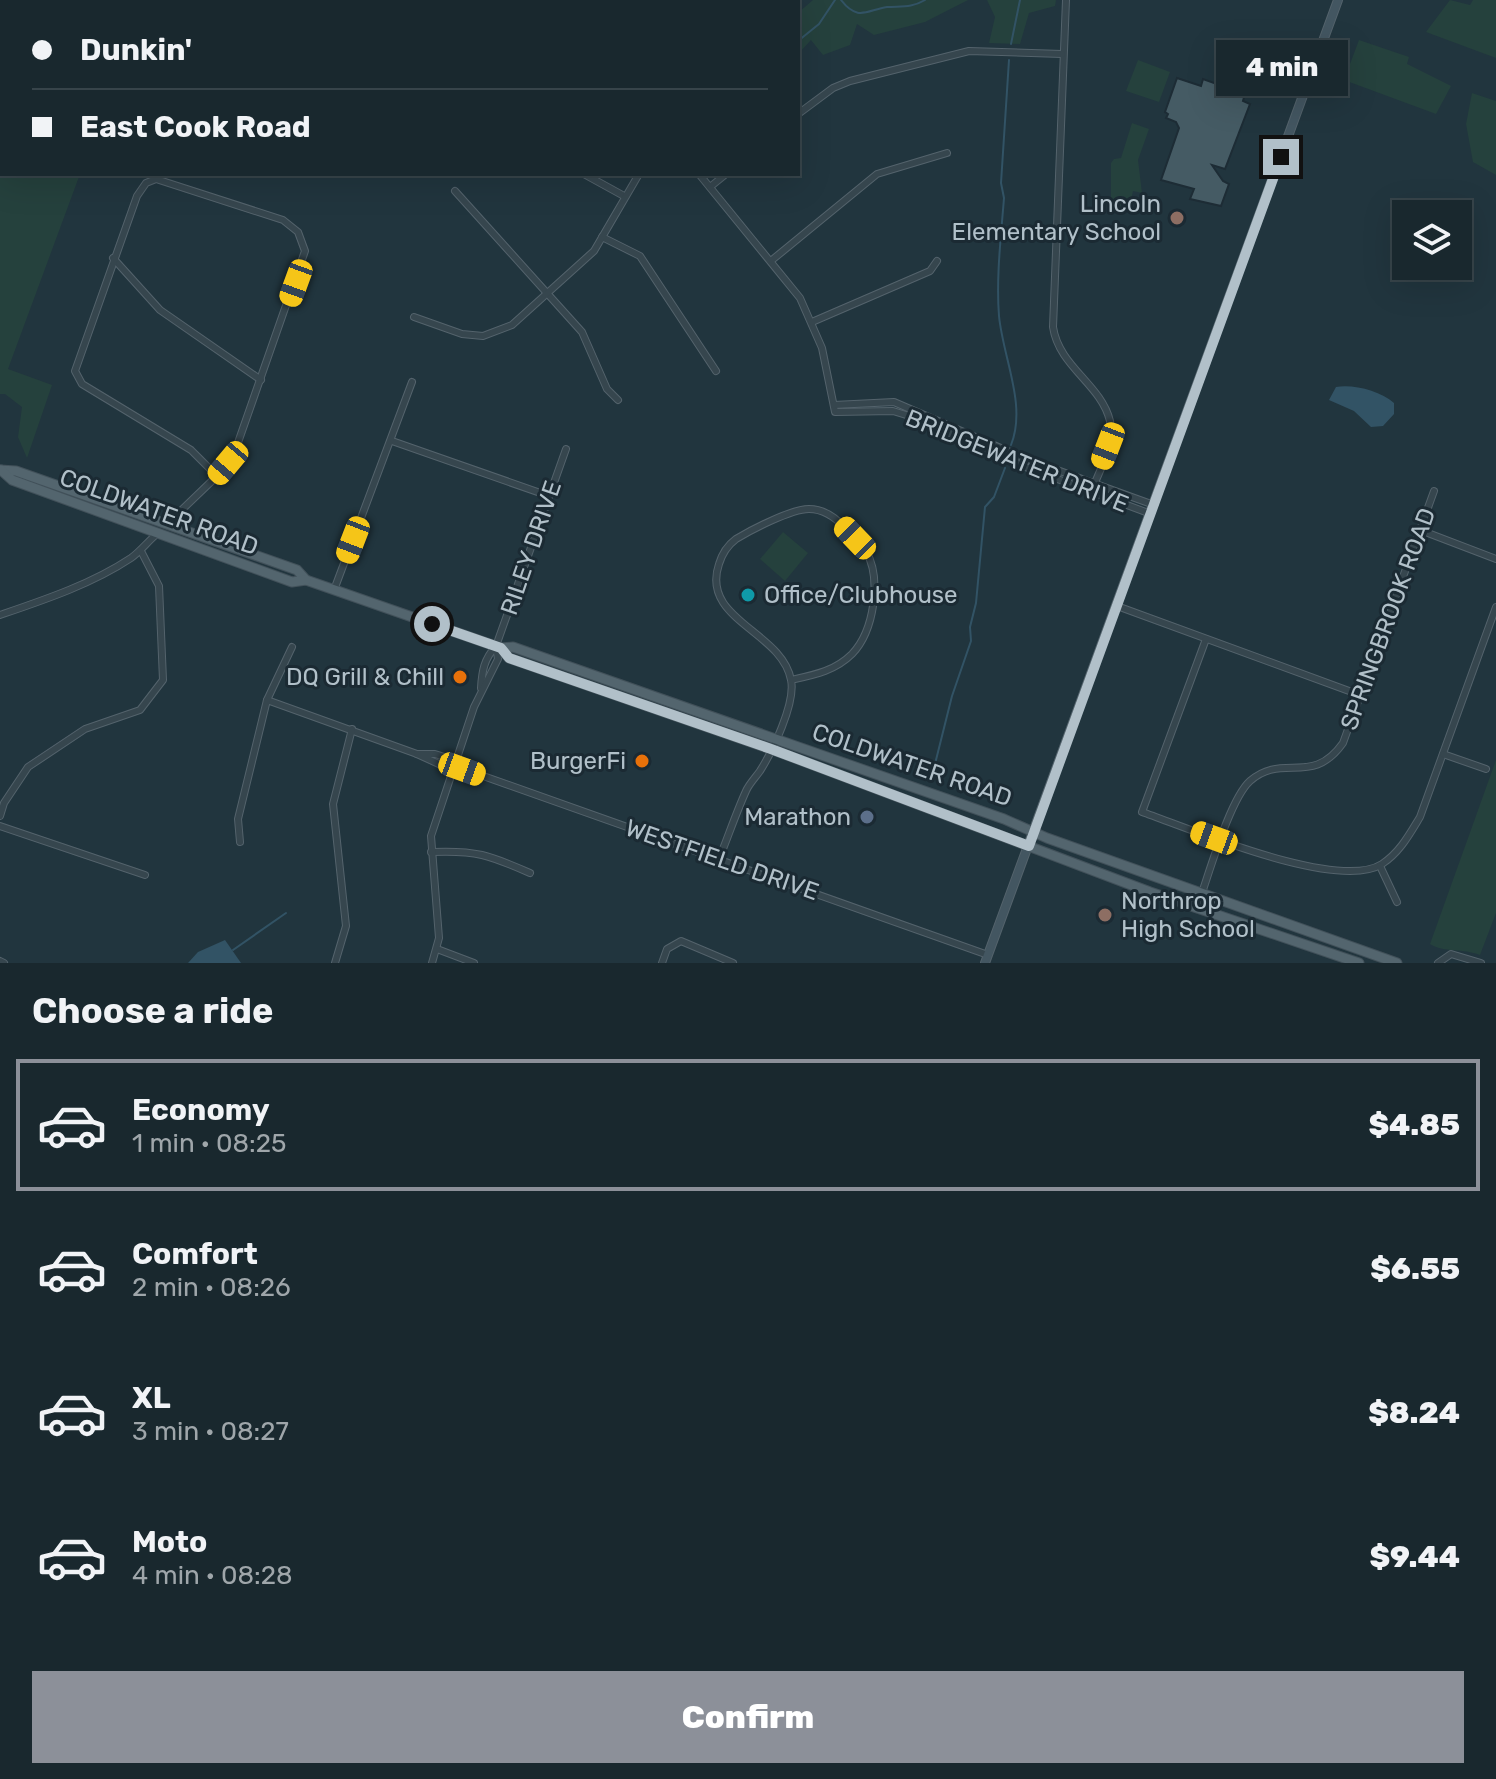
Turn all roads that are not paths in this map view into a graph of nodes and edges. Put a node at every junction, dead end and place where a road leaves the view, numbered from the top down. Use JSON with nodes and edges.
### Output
{"nodes":[{"id":1,"x":1066,"y":0,"type":"edge"},
{"id":2,"x":1338,"y":0,"type":"edge"},
{"id":3,"x":1062,"y":54,"type":"junction"},
{"id":4,"x":800,"y":112,"type":"edge"},
{"id":5,"x":947,"y":153,"type":"dead end"},
{"id":6,"x":588,"y":176,"type":"edge"},
{"id":7,"x":638,"y":176,"type":"edge"},
{"id":8,"x":701,"y":176,"type":"edge"},
{"id":9,"x":724,"y":176,"type":"edge"},
{"id":10,"x":710,"y":187,"type":"junction"},
{"id":11,"x":455,"y":191,"type":"dead end"},
{"id":12,"x":624,"y":196,"type":"junction"},
{"id":13,"x":602,"y":237,"type":"junction"},
{"id":14,"x":113,"y":258,"type":"junction"},
{"id":15,"x":772,"y":260,"type":"junction"},
{"id":16,"x":937,"y":261,"type":"dead end"},
{"id":17,"x":548,"y":294,"type":"junction"},
{"id":18,"x":414,"y":317,"type":"dead end"},
{"id":19,"x":812,"y":322,"type":"junction"},
{"id":20,"x":716,"y":371,"type":"dead end"},
{"id":21,"x":261,"y":380,"type":"junction"},
{"id":22,"x":412,"y":382,"type":"dead end"},
{"id":23,"x":618,"y":400,"type":"dead end"},
{"id":24,"x":834,"y":409,"type":"junction"},
{"id":25,"x":392,"y":441,"type":"junction"},
{"id":26,"x":566,"y":449,"type":"dead end"},
{"id":27,"x":0,"y":470,"type":"edge"},
{"id":28,"x":217,"y":476,"type":"junction"},
{"id":29,"x":1094,"y":484,"type":"junction"},
{"id":30,"x":1434,"y":491,"type":"dead end"},
{"id":31,"x":1091,"y":492,"type":"junction"},
{"id":32,"x":549,"y":496,"type":"junction"},
{"id":33,"x":1153,"y":510,"type":"junction"},
{"id":34,"x":167,"y":525,"type":"junction"},
{"id":35,"x":1420,"y":530,"type":"junction"},
{"id":36,"x":158,"y":533,"type":"junction"},
{"id":37,"x":141,"y":551,"type":"junction"},
{"id":38,"x":1496,"y":559,"type":"edge"},
{"id":39,"x":306,"y":580,"type":"junction"},
{"id":40,"x":334,"y":590,"type":"junction"},
{"id":41,"x":1117,"y":606,"type":"junction"},
{"id":42,"x":1496,"y":607,"type":"edge"},
{"id":43,"x":0,"y":615,"type":"edge"},
{"id":44,"x":1206,"y":639,"type":"junction"},
{"id":45,"x":292,"y":647,"type":"dead end"},
{"id":46,"x":499,"y":647,"type":"junction"},
{"id":47,"x":791,"y":680,"type":"junction"},
{"id":48,"x":1360,"y":695,"type":"junction"},
{"id":49,"x":267,"y":700,"type":"junction"},
{"id":50,"x":352,"y":729,"type":"junction"},
{"id":51,"x":776,"y":738,"type":"junction"},
{"id":52,"x":771,"y":749,"type":"junction"},
{"id":53,"x":1443,"y":754,"type":"junction"},
{"id":54,"x":456,"y":766,"type":"junction"},
{"id":55,"x":1486,"y":769,"type":"dead end"},
{"id":56,"x":0,"y":816,"type":"edge"},
{"id":57,"x":0,"y":826,"type":"edge"},
{"id":58,"x":1035,"y":832,"type":"junction"},
{"id":59,"x":1222,"y":841,"type":"junction"},
{"id":60,"x":240,"y":842,"type":"dead end"},
{"id":61,"x":1029,"y":846,"type":"junction"},
{"id":62,"x":431,"y":852,"type":"junction"},
{"id":63,"x":719,"y":859,"type":"junction"},
{"id":64,"x":1380,"y":866,"type":"junction"},
{"id":65,"x":530,"y":873,"type":"dead end"},
{"id":66,"x":145,"y":875,"type":"dead end"},
{"id":67,"x":1202,"y":893,"type":"junction"},
{"id":68,"x":1397,"y":902,"type":"dead end"},
{"id":69,"x":1197,"y":907,"type":"junction"},
{"id":70,"x":437,"y":949,"type":"junction"},
{"id":71,"x":986,"y":959,"type":"edge"},
{"id":72,"x":335,"y":963,"type":"edge"},
{"id":73,"x":432,"y":963,"type":"edge"},
{"id":74,"x":474,"y":963,"type":"edge"},
{"id":75,"x":662,"y":963,"type":"edge"},
{"id":76,"x":733,"y":963,"type":"edge"},
{"id":77,"x":1359,"y":963,"type":"edge"},
{"id":78,"x":1397,"y":963,"type":"edge"},
{"id":79,"x":1438,"y":963,"type":"edge"},
{"id":80,"x":1481,"y":963,"type":"edge"}],
"edges":[{"from":1,"to":3,"type":"street"},
{"from":2,"to":33,"type":"main road"},
{"from":3,"to":4,"type":"street"},
{"from":3,"to":29,"type":"street"},
{"from":5,"to":15,"type":"street"},
{"from":6,"to":12,"type":"street"},
{"from":7,"to":12,"type":"street"},
{"from":8,"to":10,"type":"street"},
{"from":9,"to":10,"type":"street"},
{"from":10,"to":15,"type":"street"},
{"from":11,"to":17,"type":"street"},
{"from":12,"to":13,"type":"street"},
{"from":13,"to":17,"type":"street"},
{"from":13,"to":20,"type":"street"},
{"from":14,"to":21,"type":"street"},
{"from":14,"to":21,"type":"street"},
{"from":14,"to":28,"type":"street"},
{"from":15,"to":19,"type":"street"},
{"from":16,"to":19,"type":"street"},
{"from":17,"to":18,"type":"street"},
{"from":17,"to":23,"type":"street"},
{"from":19,"to":24,"type":"street"},
{"from":21,"to":28,"type":"street"},
{"from":22,"to":25,"type":"street"},
{"from":24,"to":29,"type":"street","name":"BRIDGEWATER DRIVE"},
{"from":24,"to":31,"type":"street","name":"BRIDGEWATER DRIVE"},
{"from":25,"to":32,"type":"street"},
{"from":25,"to":40,"type":"street"},
{"from":26,"to":32,"type":"street","name":"RILEY DRIVE"},
{"from":27,"to":34,"type":"main road","name":"COLDWATER ROAD"},
{"from":27,"to":36,"type":"main road","name":"COLDWATER ROAD"},
{"from":28,"to":34,"type":"street"},
{"from":29,"to":31,"type":"street"},
{"from":29,"to":33,"type":"street","name":"BRIDGEWATER DRIVE"},
{"from":30,"to":35,"type":"street","name":"SPRINGBROOK ROAD"},
{"from":31,"to":33,"type":"street","name":"BRIDGEWATER DRIVE"},
{"from":32,"to":46,"type":"street","name":"RILEY DRIVE"},
{"from":33,"to":41,"type":"main road"},
{"from":34,"to":36,"type":"street"},
{"from":34,"to":39,"type":"main road","name":"COLDWATER ROAD"},
{"from":35,"to":38,"type":"street"},
{"from":35,"to":48,"type":"street","name":"SPRINGBROOK ROAD"},
{"from":36,"to":37,"type":"street"},
{"from":36,"to":39,"type":"main road","name":"COLDWATER ROAD"},
{"from":37,"to":43,"type":"street"},
{"from":37,"to":56,"type":"street"},
{"from":39,"to":40,"type":"main road","name":"COLDWATER ROAD"},
{"from":40,"to":46,"type":"main road","name":"COLDWATER ROAD"},
{"from":41,"to":44,"type":"street"},
{"from":41,"to":58,"type":"main road"},
{"from":42,"to":53,"type":"street"},
{"from":44,"to":48,"type":"street"},
{"from":44,"to":59,"type":"street"},
{"from":45,"to":49,"type":"street"},
{"from":46,"to":51,"type":"main road","name":"COLDWATER ROAD"},
{"from":46,"to":52,"type":"main road","name":"COLDWATER ROAD"},
{"from":46,"to":54,"type":"street","name":"RILEY DRIVE"},
{"from":47,"to":47,"type":"street"},
{"from":47,"to":51,"type":"street"},
{"from":48,"to":59,"type":"street","name":"SPRINGBROOK ROAD"},
{"from":49,"to":50,"type":"street","name":"WESTFIELD DRIVE"},
{"from":49,"to":60,"type":"street"},
{"from":50,"to":54,"type":"street","name":"WESTFIELD DRIVE"},
{"from":50,"to":72,"type":"street"},
{"from":51,"to":52,"type":"street"},
{"from":51,"to":58,"type":"main road","name":"COLDWATER ROAD"},
{"from":52,"to":61,"type":"main road","name":"COLDWATER ROAD"},
{"from":52,"to":63,"type":"street"},
{"from":53,"to":55,"type":"street"},
{"from":53,"to":64,"type":"street"},
{"from":54,"to":62,"type":"street","name":"RILEY DRIVE"},
{"from":54,"to":63,"type":"street","name":"WESTFIELD DRIVE"},
{"from":57,"to":66,"type":"street"},
{"from":58,"to":61,"type":"main road"},
{"from":58,"to":67,"type":"main road","name":"COLDWATER ROAD"},
{"from":59,"to":64,"type":"street"},
{"from":59,"to":67,"type":"street","name":"SPRINGBROOK ROAD"},
{"from":61,"to":69,"type":"main road","name":"COLDWATER ROAD"},
{"from":61,"to":71,"type":"main road"},
{"from":62,"to":65,"type":"street"},
{"from":62,"to":70,"type":"street","name":"RILEY DRIVE"},
{"from":63,"to":71,"type":"street","name":"WESTFIELD DRIVE"},
{"from":64,"to":68,"type":"street"},
{"from":67,"to":69,"type":"street","name":"SPRINGBROOK ROAD"},
{"from":67,"to":78,"type":"main road","name":"COLDWATER ROAD"},
{"from":69,"to":77,"type":"main road","name":"COLDWATER ROAD"},
{"from":70,"to":73,"type":"street","name":"RILEY DRIVE"},
{"from":70,"to":74,"type":"street"},
{"from":75,"to":76,"type":"street"},
{"from":79,"to":80,"type":"street"}]}
